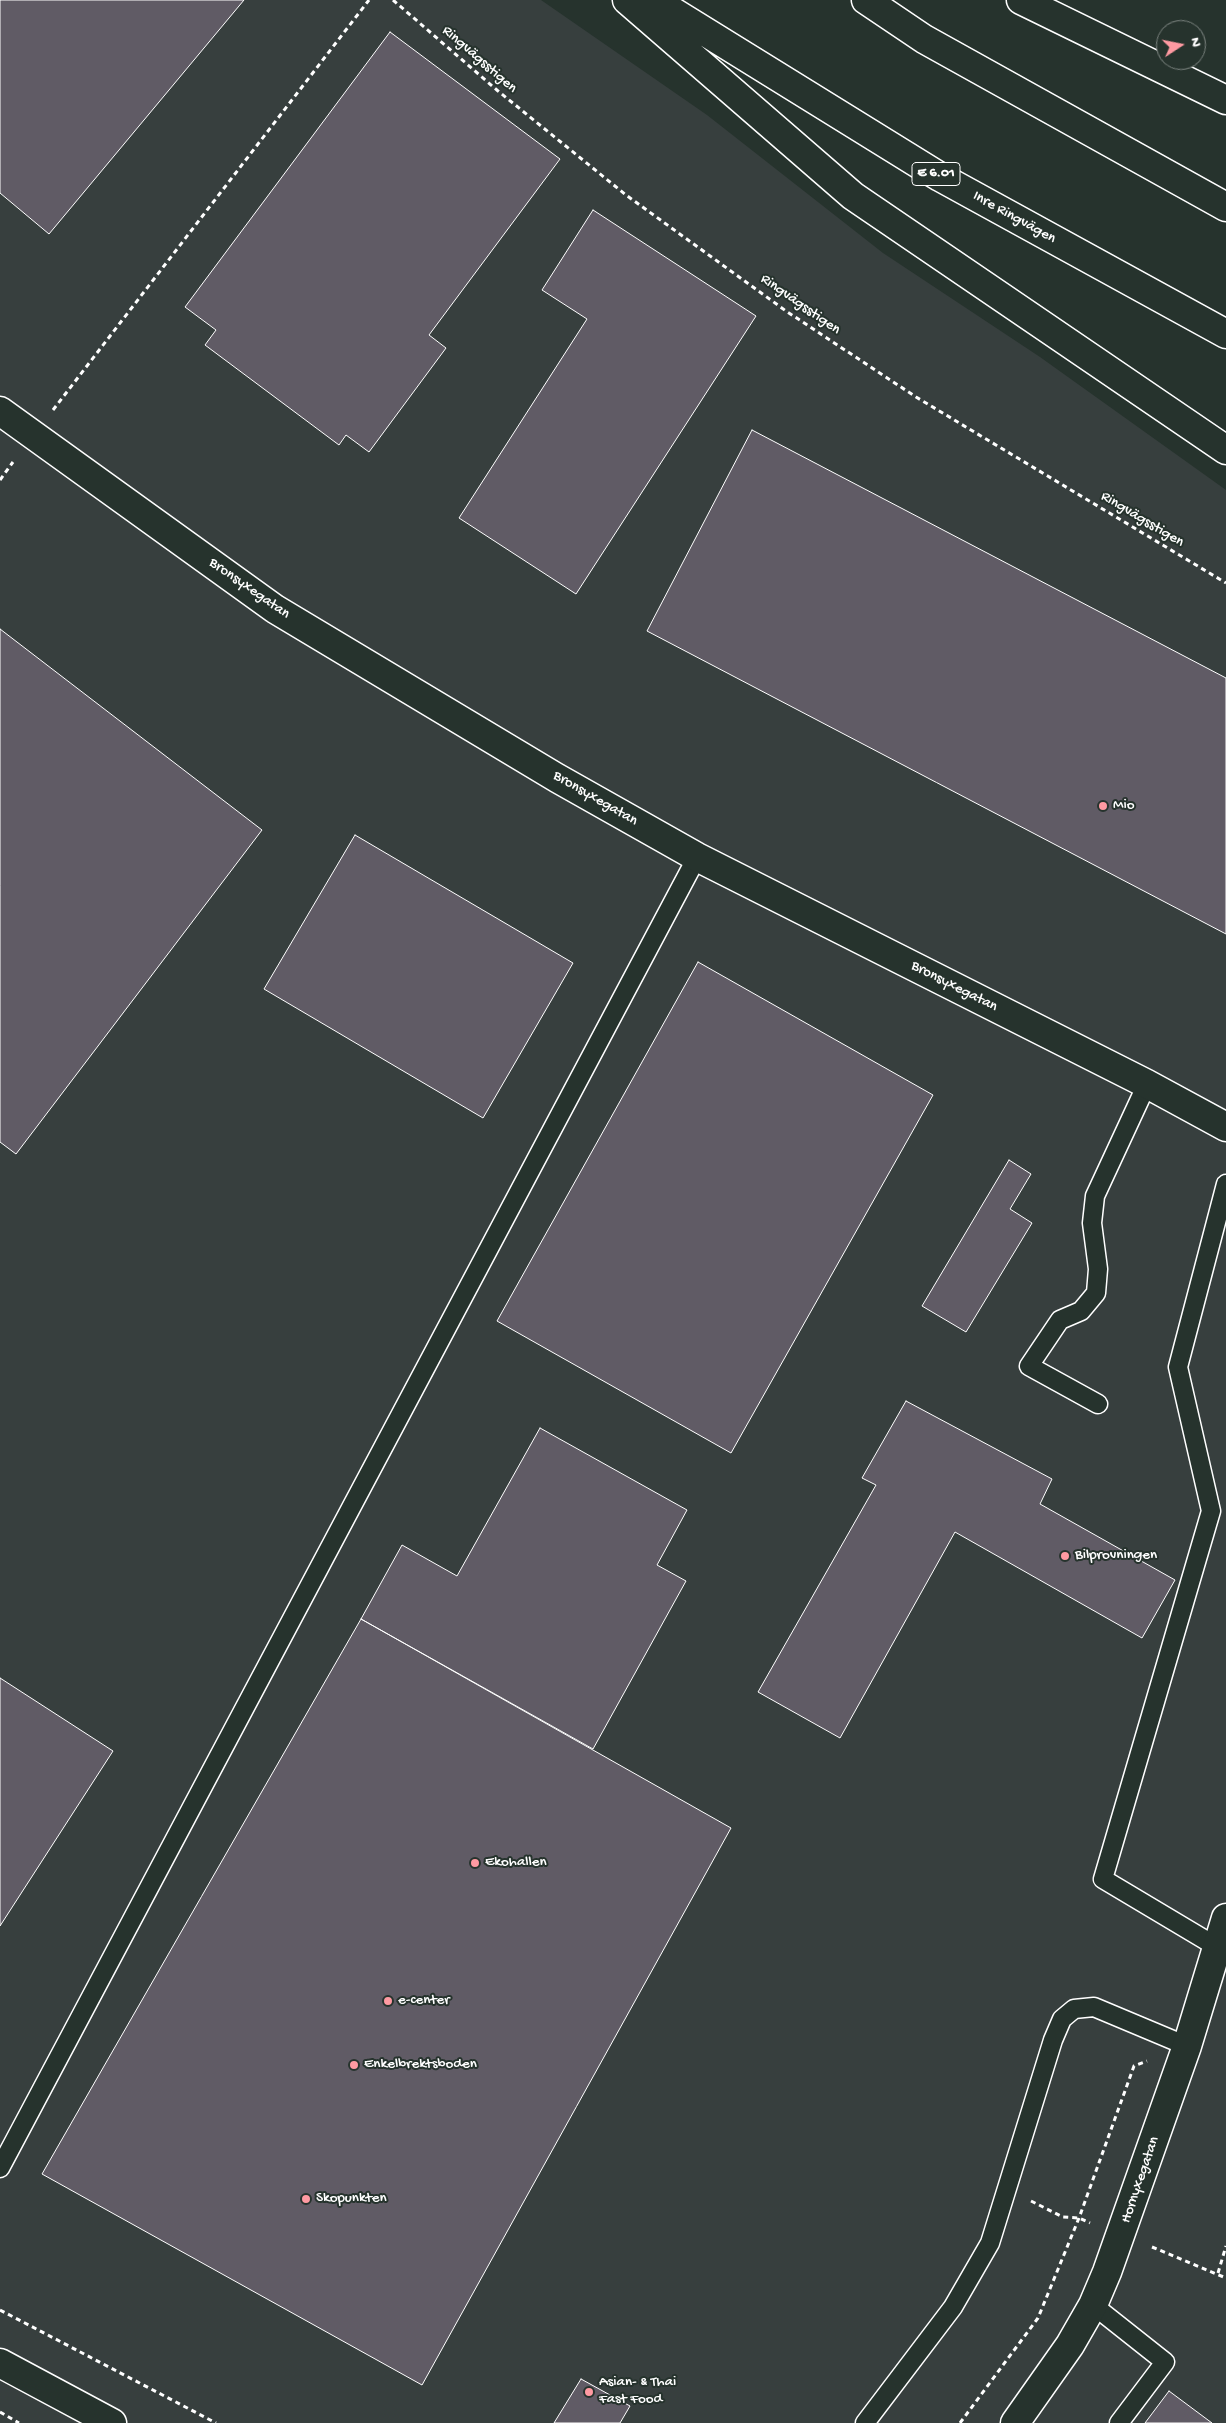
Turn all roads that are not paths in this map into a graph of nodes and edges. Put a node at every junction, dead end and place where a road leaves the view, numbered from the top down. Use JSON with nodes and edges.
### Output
{"nodes":[{"id":1,"x":627,"y":0,"type":"edge"},
{"id":2,"x":654,"y":0,"type":"edge"},
{"id":3,"x":866,"y":0,"type":"edge"},
{"id":4,"x":1021,"y":0,"type":"edge"},
{"id":5,"x":1226,"y":100,"type":"edge"},
{"id":6,"x":1226,"y":207,"type":"edge"},
{"id":7,"x":1226,"y":334,"type":"edge"},
{"id":8,"x":0,"y":411,"type":"edge"},
{"id":9,"x":1226,"y":450,"type":"edge"},
{"id":10,"x":697,"y":857,"type":"junction"},
{"id":11,"x":1147,"y":1084,"type":"junction"},
{"id":12,"x":1226,"y":1127,"type":"edge"},
{"id":13,"x":1226,"y":1184,"type":"edge"},
{"id":14,"x":1098,"y":1404,"type":"dead end"},
{"id":15,"x":1226,"y":1918,"type":"edge"},
{"id":16,"x":1217,"y":1947,"type":"junction"},
{"id":17,"x":1186,"y":2046,"type":"junction"},
{"id":18,"x":0,"y":2168,"type":"edge"},
{"id":19,"x":1093,"y":2305,"type":"junction"},
{"id":20,"x":0,"y":2363,"type":"edge"},
{"id":21,"x":112,"y":2423,"type":"edge"},
{"id":22,"x":865,"y":2423,"type":"edge"},
{"id":23,"x":1015,"y":2423,"type":"edge"},
{"id":24,"x":1119,"y":2423,"type":"edge"}],
"edges":[{"from":1,"to":9,"type":"main road"},
{"from":2,"to":7,"type":"main road","name":"Inre Ringvägen","number":"E 6.01"},
{"from":3,"to":6,"type":"main road"},
{"from":4,"to":5,"type":"main road"},
{"from":8,"to":10,"type":"main road","name":"Bronsyxegatan"},
{"from":10,"to":11,"type":"main road","name":"Bronsyxegatan"},
{"from":10,"to":18,"type":"lane"},
{"from":11,"to":12,"type":"main road","name":"Bronsyxegatan"},
{"from":11,"to":14,"type":"lane"},
{"from":13,"to":16,"type":"lane"},
{"from":15,"to":16,"type":"main road","name":"Hornyxegatan"},
{"from":16,"to":17,"type":"main road","name":"Hornyxegatan"},
{"from":17,"to":19,"type":"main road","name":"Hornyxegatan"},
{"from":17,"to":22,"type":"lane"},
{"from":19,"to":23,"type":"main road","name":"Hornyxegatan"},
{"from":19,"to":24,"type":"lane"},
{"from":20,"to":21,"type":"main road"}]}
